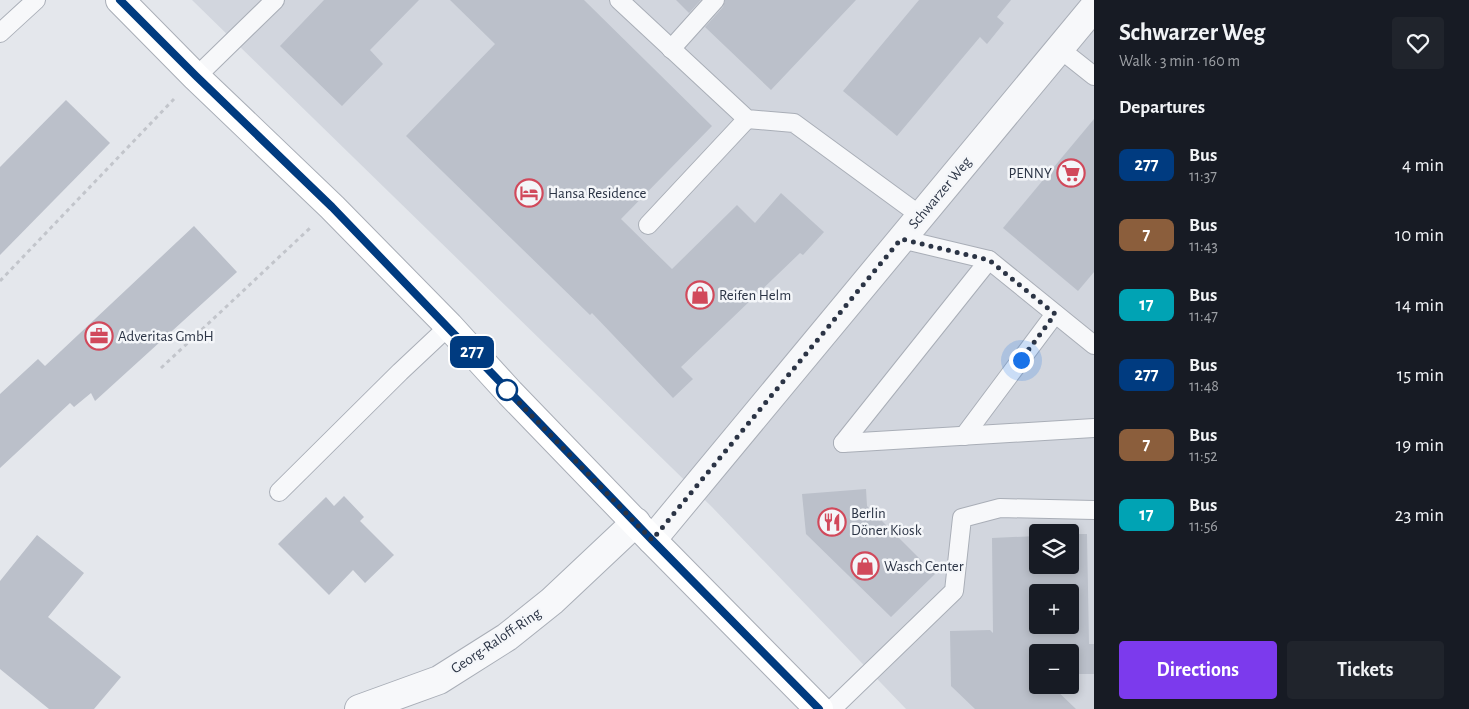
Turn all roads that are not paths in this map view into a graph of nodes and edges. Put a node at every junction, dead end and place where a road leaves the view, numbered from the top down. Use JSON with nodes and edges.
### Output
{"nodes":[{"id":1,"x":36,"y":0,"type":"edge"},
{"id":2,"x":120,"y":0,"type":"edge"},
{"id":3,"x":275,"y":0,"type":"edge"},
{"id":4,"x":619,"y":0,"type":"edge"},
{"id":5,"x":715,"y":0,"type":"edge"},
{"id":6,"x":1094,"y":7,"type":"edge"},
{"id":7,"x":0,"y":33,"type":"edge"},
{"id":8,"x":671,"y":49,"type":"junction"},
{"id":9,"x":1060,"y":49,"type":"junction"},
{"id":10,"x":196,"y":76,"type":"junction"},
{"id":11,"x":1094,"y":76,"type":"edge"},
{"id":12,"x":747,"y":119,"type":"junction"},
{"id":13,"x":921,"y":216,"type":"junction"},
{"id":14,"x":648,"y":225,"type":"dead end"},
{"id":15,"x":901,"y":239,"type":"junction"},
{"id":16,"x":989,"y":260,"type":"junction"},
{"id":17,"x":1055,"y":314,"type":"junction"},
{"id":18,"x":449,"y":326,"type":"junction"},
{"id":19,"x":1094,"y":346,"type":"edge"},
{"id":20,"x":1094,"y":428,"type":"edge"},
{"id":21,"x":964,"y":436,"type":"junction"},
{"id":22,"x":280,"y":492,"type":"dead end"},
{"id":23,"x":1094,"y":510,"type":"edge"},
{"id":24,"x":644,"y":531,"type":"junction"},
{"id":25,"x":359,"y":709,"type":"edge"},
{"id":26,"x":819,"y":709,"type":"edge"},
{"id":27,"x":832,"y":709,"type":"edge"}],
"edges":[{"from":1,"to":7,"type":"lane"},
{"from":2,"to":10,"type":"street"},
{"from":3,"to":10,"type":"lane"},
{"from":4,"to":8,"type":"lane"},
{"from":5,"to":8,"type":"lane"},
{"from":6,"to":9,"type":"street","name":"Schwarzer Weg"},
{"from":8,"to":12,"type":"lane"},
{"from":9,"to":11,"type":"lane"},
{"from":9,"to":13,"type":"street","name":"Schwarzer Weg"},
{"from":10,"to":18,"type":"street"},
{"from":12,"to":13,"type":"lane"},
{"from":12,"to":14,"type":"lane"},
{"from":13,"to":15,"type":"street","name":"Schwarzer Weg"},
{"from":15,"to":16,"type":"lane"},
{"from":15,"to":24,"type":"street","name":"Schwarzer Weg"},
{"from":16,"to":17,"type":"lane"},
{"from":16,"to":21,"type":"lane"},
{"from":17,"to":19,"type":"lane"},
{"from":17,"to":21,"type":"lane"},
{"from":18,"to":22,"type":"lane"},
{"from":18,"to":24,"type":"street"},
{"from":20,"to":21,"type":"lane"},
{"from":23,"to":27,"type":"lane"},
{"from":24,"to":25,"type":"street","name":"Georg-Raloff-Ring"},
{"from":24,"to":26,"type":"street"}]}
